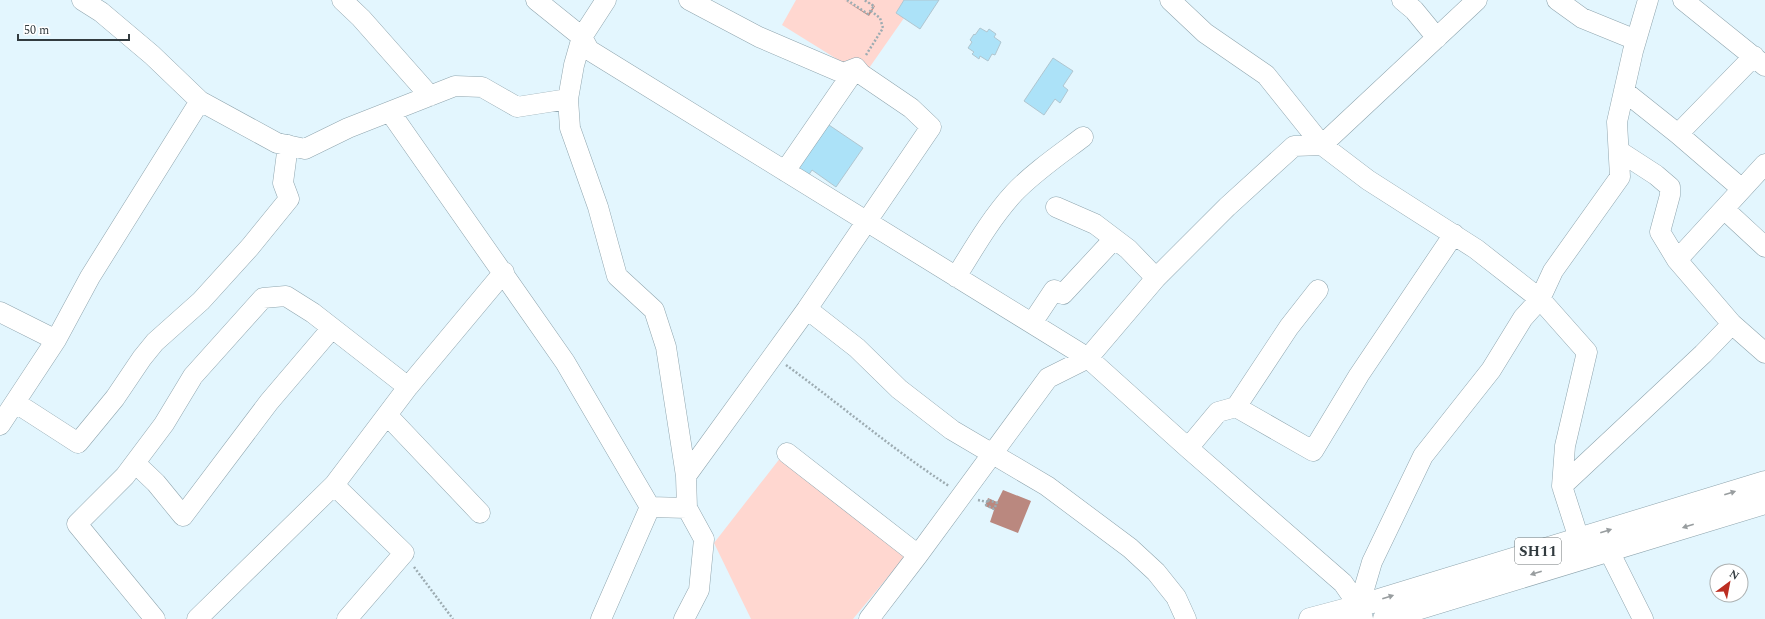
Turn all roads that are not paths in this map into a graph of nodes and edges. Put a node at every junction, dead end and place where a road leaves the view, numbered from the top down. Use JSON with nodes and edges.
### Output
{"nodes":[{"id":1,"x":82,"y":0,"type":"edge"},
{"id":2,"x":342,"y":0,"type":"edge"},
{"id":3,"x":536,"y":0,"type":"edge"},
{"id":4,"x":606,"y":0,"type":"edge"},
{"id":5,"x":689,"y":0,"type":"edge"},
{"id":6,"x":1170,"y":0,"type":"edge"},
{"id":7,"x":1402,"y":0,"type":"edge"},
{"id":8,"x":1477,"y":0,"type":"edge"},
{"id":9,"x":1557,"y":0,"type":"edge"},
{"id":10,"x":1648,"y":0,"type":"edge"},
{"id":11,"x":1683,"y":0,"type":"edge"},
{"id":12,"x":582,"y":37,"type":"junction"},
{"id":13,"x":1437,"y":38,"type":"junction"},
{"id":14,"x":1636,"y":40,"type":"junction"},
{"id":15,"x":1759,"y":61,"type":"edge"},
{"id":16,"x":856,"y":68,"type":"junction"},
{"id":17,"x":1624,"y":91,"type":"junction"},
{"id":18,"x":430,"y":96,"type":"junction"},
{"id":19,"x":568,"y":99,"type":"junction"},
{"id":20,"x":200,"y":101,"type":"junction"},
{"id":21,"x":390,"y":112,"type":"junction"},
{"id":22,"x":1678,"y":134,"type":"junction"},
{"id":23,"x":1083,"y":137,"type":"dead end"},
{"id":24,"x":288,"y":145,"type":"junction"},
{"id":25,"x":1322,"y":145,"type":"junction"},
{"id":26,"x":1619,"y":151,"type":"junction"},
{"id":27,"x":1765,"y":164,"type":"edge"},
{"id":28,"x":785,"y":171,"type":"junction"},
{"id":29,"x":1742,"y":188,"type":"junction"},
{"id":30,"x":1056,"y":207,"type":"dead end"},
{"id":31,"x":1724,"y":209,"type":"junction"},
{"id":32,"x":867,"y":222,"type":"junction"},
{"id":33,"x":1454,"y":234,"type":"junction"},
{"id":34,"x":1114,"y":239,"type":"junction"},
{"id":35,"x":1765,"y":247,"type":"edge"},
{"id":36,"x":1677,"y":260,"type":"junction"},
{"id":37,"x":504,"y":272,"type":"junction"},
{"id":38,"x":956,"y":277,"type":"junction"},
{"id":39,"x":1156,"y":278,"type":"junction"},
{"id":40,"x":1318,"y":290,"type":"dead end"},
{"id":41,"x":1540,"y":299,"type":"junction"},
{"id":42,"x":808,"y":309,"type":"junction"},
{"id":43,"x":0,"y":312,"type":"edge"},
{"id":44,"x":1032,"y":323,"type":"junction"},
{"id":45,"x":1732,"y":324,"type":"junction"},
{"id":46,"x":332,"y":328,"type":"junction"},
{"id":47,"x":56,"y":340,"type":"junction"},
{"id":48,"x":1765,"y":353,"type":"edge"},
{"id":49,"x":1088,"y":358,"type":"junction"},
{"id":50,"x":408,"y":387,"type":"junction"},
{"id":51,"x":16,"y":403,"type":"junction"},
{"id":52,"x":1236,"y":407,"type":"junction"},
{"id":53,"x":387,"y":415,"type":"junction"},
{"id":54,"x":0,"y":425,"type":"edge"},
{"id":55,"x":1188,"y":448,"type":"junction"},
{"id":56,"x":787,"y":453,"type":"dead end"},
{"id":57,"x":992,"y":453,"type":"junction"},
{"id":58,"x":135,"y":463,"type":"junction"},
{"id":59,"x":686,"y":476,"type":"junction"},
{"id":60,"x":1765,"y":482,"type":"edge"},
{"id":61,"x":334,"y":485,"type":"junction"},
{"id":62,"x":1562,"y":486,"type":"junction"},
{"id":63,"x":1765,"y":503,"type":"edge"},
{"id":64,"x":650,"y":507,"type":"junction"},
{"id":65,"x":687,"y":508,"type":"junction"},
{"id":66,"x":480,"y":513,"type":"dead end"},
{"id":67,"x":1579,"y":539,"type":"junction"},
{"id":68,"x":1609,"y":551,"type":"junction"},
{"id":69,"x":918,"y":555,"type":"junction"},
{"id":70,"x":1361,"y":612,"type":"edge"},
{"id":71,"x":155,"y":619,"type":"edge"},
{"id":72,"x":197,"y":619,"type":"edge"},
{"id":73,"x":347,"y":619,"type":"edge"},
{"id":74,"x":601,"y":619,"type":"edge"},
{"id":75,"x":684,"y":619,"type":"edge"},
{"id":76,"x":869,"y":619,"type":"edge"},
{"id":77,"x":1186,"y":619,"type":"edge"},
{"id":78,"x":1310,"y":619,"type":"edge"},
{"id":79,"x":1384,"y":619,"type":"edge"},
{"id":80,"x":1643,"y":619,"type":"edge"}],
"edges":[{"from":1,"to":20,"type":"street"},
{"from":2,"to":18,"type":"street"},
{"from":3,"to":12,"type":"street"},
{"from":4,"to":12,"type":"street"},
{"from":5,"to":16,"type":"street"},
{"from":6,"to":25,"type":"street"},
{"from":7,"to":13,"type":"street"},
{"from":8,"to":13,"type":"street"},
{"from":9,"to":14,"type":"street"},
{"from":10,"to":14,"type":"street"},
{"from":11,"to":15,"type":"street"},
{"from":12,"to":19,"type":"street"},
{"from":12,"to":28,"type":"street"},
{"from":13,"to":25,"type":"street"},
{"from":14,"to":17,"type":"street"},
{"from":15,"to":22,"type":"street"},
{"from":16,"to":28,"type":"street"},
{"from":16,"to":32,"type":"street"},
{"from":17,"to":22,"type":"street"},
{"from":17,"to":26,"type":"street"},
{"from":18,"to":19,"type":"street"},
{"from":18,"to":21,"type":"street"},
{"from":19,"to":59,"type":"street"},
{"from":20,"to":24,"type":"street"},
{"from":20,"to":47,"type":"street"},
{"from":21,"to":24,"type":"street"},
{"from":21,"to":37,"type":"street"},
{"from":22,"to":29,"type":"street"},
{"from":23,"to":38,"type":"street"},
{"from":24,"to":51,"type":"street"},
{"from":25,"to":33,"type":"street"},
{"from":25,"to":39,"type":"street"},
{"from":26,"to":36,"type":"street"},
{"from":26,"to":41,"type":"street"},
{"from":27,"to":29,"type":"street"},
{"from":28,"to":32,"type":"street"},
{"from":29,"to":31,"type":"street"},
{"from":30,"to":34,"type":"street"},
{"from":31,"to":35,"type":"street"},
{"from":31,"to":36,"type":"street"},
{"from":32,"to":38,"type":"street"},
{"from":32,"to":42,"type":"street"},
{"from":33,"to":41,"type":"street"},
{"from":33,"to":52,"type":"street"},
{"from":34,"to":39,"type":"street"},
{"from":34,"to":44,"type":"street"},
{"from":36,"to":45,"type":"street"},
{"from":37,"to":50,"type":"street"},
{"from":37,"to":64,"type":"street"},
{"from":38,"to":44,"type":"street"},
{"from":39,"to":49,"type":"street"},
{"from":40,"to":52,"type":"street"},
{"from":41,"to":62,"type":"street"},
{"from":41,"to":70,"type":"street"},
{"from":42,"to":57,"type":"street"},
{"from":42,"to":59,"type":"street"},
{"from":43,"to":47,"type":"street"},
{"from":44,"to":49,"type":"street"},
{"from":45,"to":48,"type":"street"},
{"from":45,"to":62,"type":"street"},
{"from":46,"to":50,"type":"street"},
{"from":46,"to":58,"type":"street"},
{"from":46,"to":58,"type":"street"},
{"from":47,"to":51,"type":"street"},
{"from":49,"to":55,"type":"street"},
{"from":49,"to":57,"type":"street"},
{"from":50,"to":53,"type":"street"},
{"from":51,"to":54,"type":"street"},
{"from":52,"to":55,"type":"street"},
{"from":53,"to":61,"type":"street"},
{"from":53,"to":66,"type":"street"},
{"from":55,"to":70,"type":"street"},
{"from":56,"to":69,"type":"street"},
{"from":57,"to":69,"type":"street"},
{"from":57,"to":77,"type":"street"},
{"from":58,"to":71,"type":"street"},
{"from":59,"to":65,"type":"street"},
{"from":67,"to":60,"type":"main road","number":"SH11","one_way":true},
{"from":61,"to":72,"type":"street"},
{"from":61,"to":73,"type":"street"},
{"from":62,"to":67,"type":"street"},
{"from":63,"to":68,"type":"main road","number":"SH11","one_way":true},
{"from":64,"to":65,"type":"street"},
{"from":64,"to":74,"type":"street"},
{"from":65,"to":75,"type":"street"},
{"from":70,"to":67,"type":"main road","number":"SH11","one_way":true},
{"from":68,"to":79,"type":"main road","number":"SH11","one_way":true},
{"from":68,"to":80,"type":"street"},
{"from":69,"to":76,"type":"street"},
{"from":70,"to":78,"type":"main road","number":"SH11"}]}
